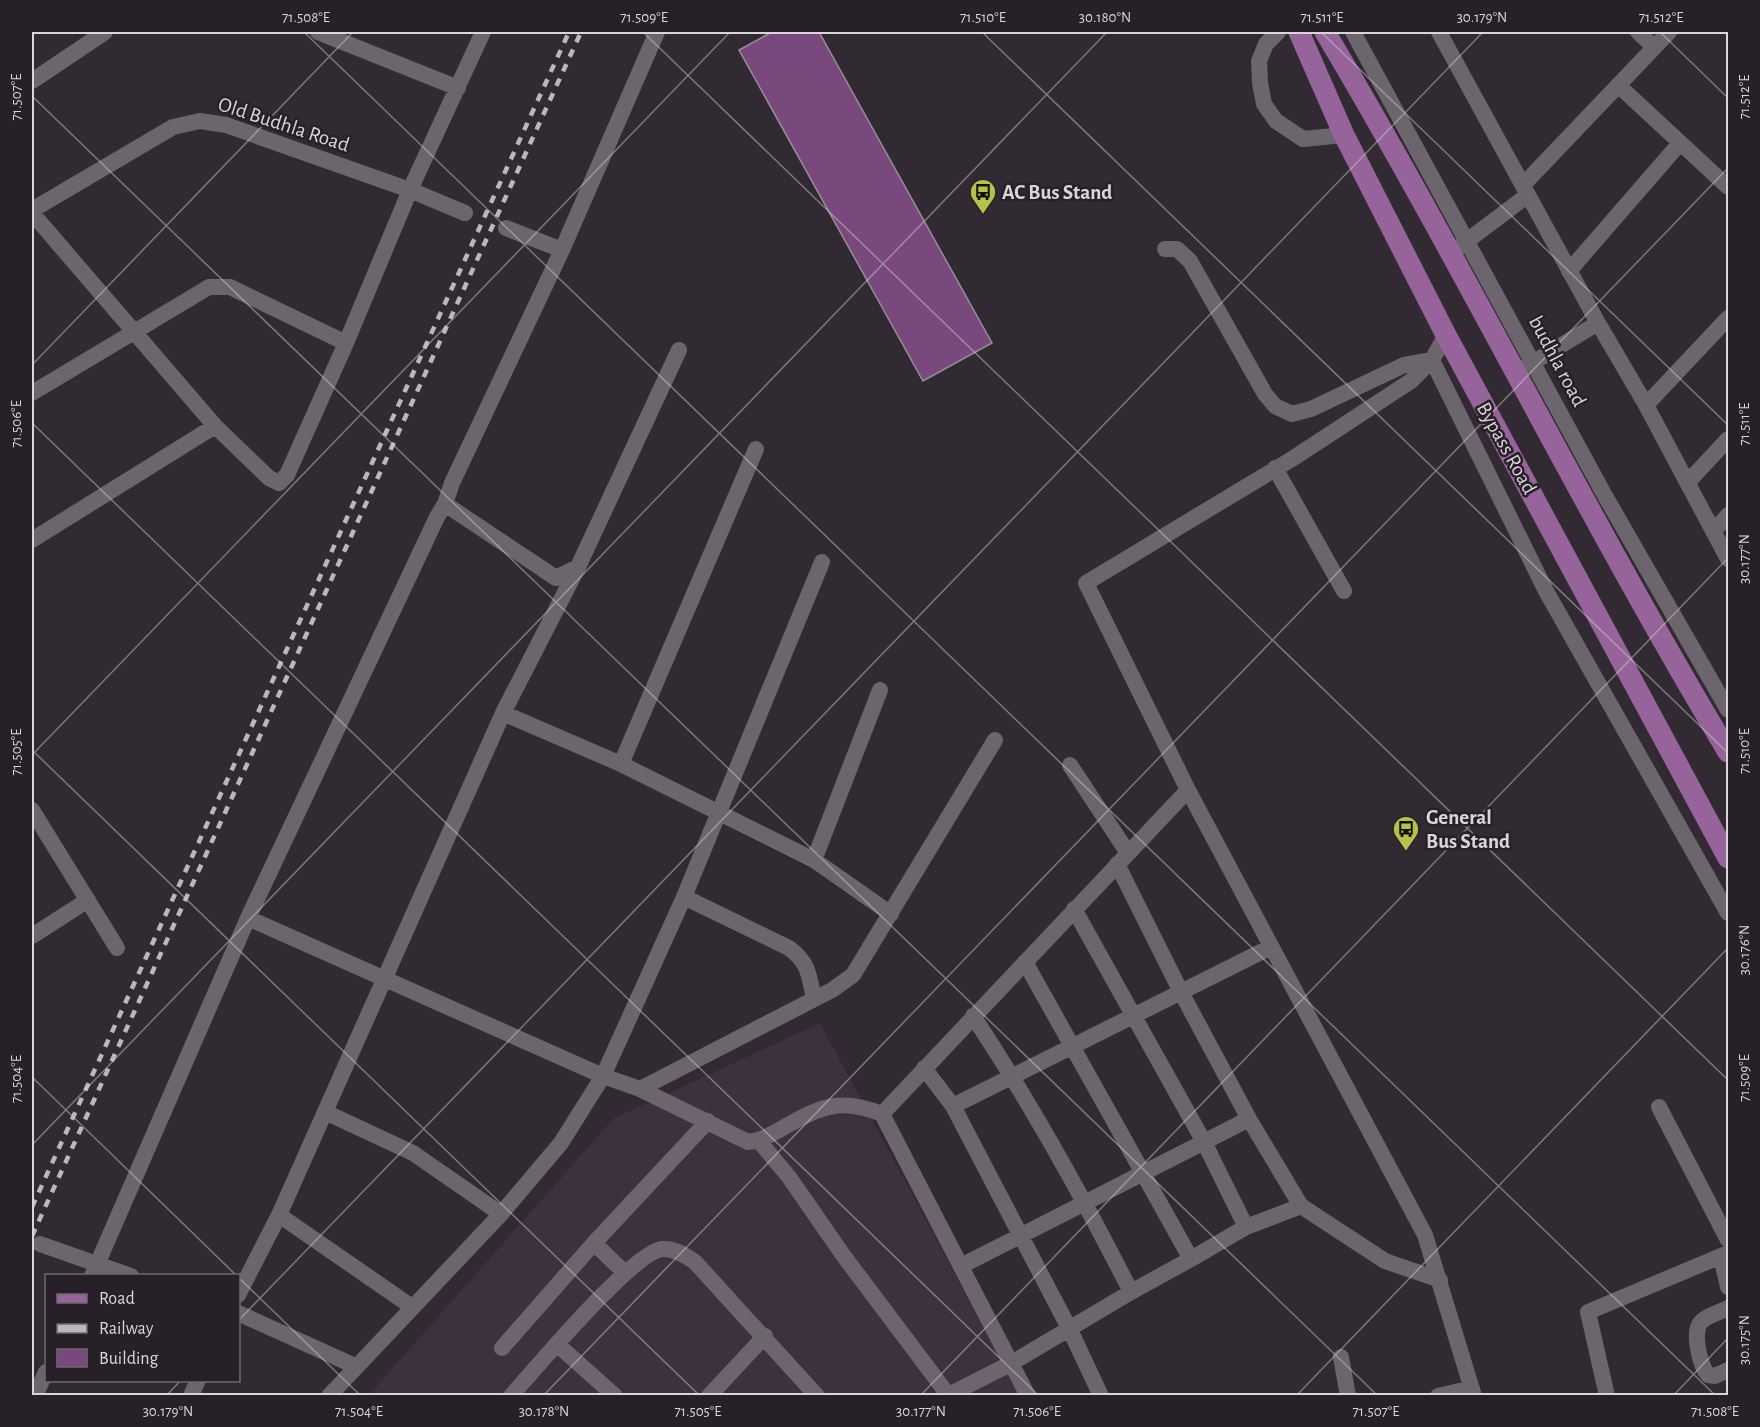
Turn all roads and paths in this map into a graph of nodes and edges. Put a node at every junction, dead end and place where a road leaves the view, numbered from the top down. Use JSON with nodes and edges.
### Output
{"nodes":[{"id":1,"x":105,"y":32,"type":"edge"},
{"id":2,"x":318,"y":32,"type":"edge"},
{"id":3,"x":483,"y":32,"type":"edge"},
{"id":4,"x":657,"y":32,"type":"edge"},
{"id":5,"x":1278,"y":32,"type":"edge"},
{"id":6,"x":1299,"y":32,"type":"edge"},
{"id":7,"x":1325,"y":32,"type":"edge"},
{"id":8,"x":1353,"y":32,"type":"edge"},
{"id":9,"x":1439,"y":32,"type":"edge"},
{"id":10,"x":1638,"y":32,"type":"edge"},
{"id":11,"x":1669,"y":32,"type":"edge"},
{"id":12,"x":1654,"y":47,"type":"junction"},
{"id":13,"x":32,"y":81,"type":"edge"},
{"id":14,"x":1618,"y":85,"type":"junction"},
{"id":15,"x":458,"y":88,"type":"junction"},
{"id":16,"x":1344,"y":135,"type":"junction"},
{"id":17,"x":1680,"y":143,"type":"junction"},
{"id":18,"x":1728,"y":187,"type":"edge"},
{"id":19,"x":410,"y":190,"type":"junction"},
{"id":20,"x":1525,"y":190,"type":"junction"},
{"id":21,"x":32,"y":211,"type":"edge"},
{"id":22,"x":465,"y":213,"type":"dead end"},
{"id":23,"x":506,"y":228,"type":"dead end"},
{"id":24,"x":1467,"y":240,"type":"junction"},
{"id":25,"x":1165,"y":249,"type":"dead end"},
{"id":26,"x":561,"y":250,"type":"junction"},
{"id":27,"x":1451,"y":254,"type":"junction"},
{"id":28,"x":1569,"y":271,"type":"junction"},
{"id":29,"x":1728,"y":318,"type":"edge"},
{"id":30,"x":1598,"y":323,"type":"junction"},
{"id":31,"x":134,"y":331,"type":"junction"},
{"id":32,"x":1446,"y":335,"type":"junction"},
{"id":33,"x":346,"y":343,"type":"junction"},
{"id":34,"x":679,"y":350,"type":"dead end"},
{"id":35,"x":1432,"y":360,"type":"junction"},
{"id":36,"x":1525,"y":368,"type":"junction"},
{"id":37,"x":32,"y":393,"type":"edge"},
{"id":38,"x":1646,"y":405,"type":"junction"},
{"id":39,"x":215,"y":426,"type":"junction"},
{"id":40,"x":1728,"y":439,"type":"edge"},
{"id":41,"x":756,"y":449,"type":"dead end"},
{"id":42,"x":1275,"y":468,"type":"junction"},
{"id":43,"x":1688,"y":482,"type":"junction"},
{"id":44,"x":445,"y":504,"type":"junction"},
{"id":45,"x":1728,"y":515,"type":"edge"},
{"id":46,"x":1714,"y":531,"type":"junction"},
{"id":47,"x":32,"y":540,"type":"edge"},
{"id":48,"x":1728,"y":559,"type":"edge"},
{"id":49,"x":822,"y":562,"type":"dead end"},
{"id":50,"x":578,"y":567,"type":"junction"},
{"id":51,"x":1344,"y":591,"type":"dead end"},
{"id":52,"x":880,"y":690,"type":"dead end"},
{"id":53,"x":1728,"y":708,"type":"edge"},
{"id":54,"x":503,"y":713,"type":"junction"},
{"id":55,"x":1707,"y":716,"type":"junction"},
{"id":56,"x":995,"y":740,"type":"dead end"},
{"id":57,"x":1728,"y":752,"type":"edge"},
{"id":58,"x":621,"y":764,"type":"junction"},
{"id":59,"x":1070,"y":765,"type":"dead end"},
{"id":60,"x":1188,"y":790,"type":"junction"},
{"id":61,"x":32,"y":810,"type":"edge"},
{"id":62,"x":719,"y":813,"type":"junction"},
{"id":63,"x":1122,"y":858,"type":"junction"},
{"id":64,"x":1728,"y":858,"type":"edge"},
{"id":65,"x":814,"y":860,"type":"junction"},
{"id":66,"x":684,"y":897,"type":"junction"},
{"id":67,"x":88,"y":900,"type":"junction"},
{"id":68,"x":1074,"y":909,"type":"junction"},
{"id":69,"x":1728,"y":913,"type":"edge"},
{"id":70,"x":891,"y":914,"type":"junction"},
{"id":71,"x":248,"y":918,"type":"junction"},
{"id":72,"x":32,"y":936,"type":"edge"},
{"id":73,"x":1271,"y":947,"type":"junction"},
{"id":74,"x":117,"y":948,"type":"dead end"},
{"id":75,"x":1024,"y":962,"type":"junction"},
{"id":76,"x":384,"y":979,"type":"junction"},
{"id":77,"x":1181,"y":992,"type":"junction"},
{"id":78,"x":814,"y":999,"type":"junction"},
{"id":79,"x":973,"y":1016,"type":"junction"},
{"id":80,"x":1134,"y":1016,"type":"junction"},
{"id":81,"x":1073,"y":1046,"type":"junction"},
{"id":82,"x":924,"y":1068,"type":"junction"},
{"id":83,"x":603,"y":1076,"type":"junction"},
{"id":84,"x":1013,"y":1076,"type":"junction"},
{"id":85,"x":640,"y":1089,"type":"junction"},
{"id":86,"x":953,"y":1106,"type":"junction"},
{"id":87,"x":1659,"y":1107,"type":"dead end"},
{"id":88,"x":325,"y":1112,"type":"junction"},
{"id":89,"x":882,"y":1114,"type":"junction"},
{"id":90,"x":1249,"y":1119,"type":"junction"},
{"id":91,"x":708,"y":1121,"type":"junction"},
{"id":92,"x":759,"y":1141,"type":"junction"},
{"id":93,"x":1204,"y":1142,"type":"junction"},
{"id":94,"x":1144,"y":1173,"type":"junction"},
{"id":95,"x":1086,"y":1203,"type":"junction"},
{"id":96,"x":1301,"y":1206,"type":"junction"},
{"id":97,"x":501,"y":1214,"type":"junction"},
{"id":98,"x":279,"y":1215,"type":"junction"},
{"id":99,"x":1246,"y":1227,"type":"junction"},
{"id":100,"x":1020,"y":1236,"type":"junction"},
{"id":101,"x":1728,"y":1240,"type":"edge"},
{"id":102,"x":594,"y":1243,"type":"junction"},
{"id":103,"x":40,"y":1244,"type":"dead end"},
{"id":104,"x":1725,"y":1255,"type":"edge"},
{"id":105,"x":1191,"y":1259,"type":"junction"},
{"id":106,"x":961,"y":1266,"type":"junction"},
{"id":107,"x":95,"y":1270,"type":"edge"},
{"id":108,"x":624,"y":1272,"type":"junction"},
{"id":109,"x":123,"y":1274,"type":"edge"},
{"id":110,"x":1440,"y":1280,"type":"junction"},
{"id":111,"x":1728,"y":1287,"type":"edge"},
{"id":112,"x":240,"y":1291,"type":"edge"},
{"id":113,"x":1131,"y":1292,"type":"junction"},
{"id":114,"x":412,"y":1307,"type":"junction"},
{"id":115,"x":1728,"y":1308,"type":"edge"},
{"id":116,"x":240,"y":1314,"type":"edge"},
{"id":117,"x":1070,"y":1330,"type":"junction"},
{"id":118,"x":765,"y":1336,"type":"junction"},
{"id":119,"x":558,"y":1345,"type":"junction"},
{"id":120,"x":502,"y":1348,"type":"dead end"},
{"id":121,"x":1341,"y":1357,"type":"dead end"},
{"id":122,"x":1010,"y":1364,"type":"junction"},
{"id":123,"x":355,"y":1366,"type":"junction"},
{"id":124,"x":1728,"y":1370,"type":"edge"},
{"id":125,"x":45,"y":1373,"type":"edge"},
{"id":126,"x":1473,"y":1392,"type":"edge"},
{"id":127,"x":35,"y":1395,"type":"edge"},
{"id":128,"x":329,"y":1395,"type":"edge"},
{"id":129,"x":511,"y":1395,"type":"edge"},
{"id":130,"x":615,"y":1395,"type":"edge"},
{"id":131,"x":710,"y":1395,"type":"edge"},
{"id":132,"x":818,"y":1395,"type":"edge"},
{"id":133,"x":948,"y":1395,"type":"edge"},
{"id":134,"x":1028,"y":1395,"type":"edge"},
{"id":135,"x":1101,"y":1395,"type":"edge"},
{"id":136,"x":1348,"y":1395,"type":"edge"},
{"id":137,"x":1438,"y":1395,"type":"edge"},
{"id":138,"x":1607,"y":1395,"type":"edge"}],
"edges":[{"from":1,"to":13,"type":"street"},
{"from":2,"to":15,"type":"street"},
{"from":3,"to":15,"type":"street"},
{"from":4,"to":26,"type":"street"},
{"from":5,"to":16,"type":"street"},
{"from":6,"to":16,"type":"main road","name":"Bypass Road"},
{"from":7,"to":27,"type":"main road"},
{"from":8,"to":24,"type":"street","name":"budhla road"},
{"from":9,"to":20,"type":"street"},
{"from":10,"to":12,"type":"street"},
{"from":11,"to":12,"type":"street"},
{"from":12,"to":14,"type":"street"},
{"from":14,"to":17,"type":"street"},
{"from":14,"to":20,"type":"street"},
{"from":15,"to":19,"type":"street"},
{"from":16,"to":32,"type":"main road","name":"Bypass Road"},
{"from":17,"to":18,"type":"street"},
{"from":17,"to":28,"type":"street"},
{"from":19,"to":21,"type":"street","name":"Old Budhla Road"},
{"from":19,"to":22,"type":"street","name":"Old Budhla Road"},
{"from":19,"to":33,"type":"street"},
{"from":20,"to":24,"type":"street"},
{"from":20,"to":28,"type":"street"},
{"from":21,"to":31,"type":"street"},
{"from":23,"to":26,"type":"street"},
{"from":24,"to":27,"type":"street"},
{"from":24,"to":36,"type":"street","name":"budhla road"},
{"from":25,"to":35,"type":"street"},
{"from":26,"to":44,"type":"street"},
{"from":27,"to":36,"type":"main road"},
{"from":28,"to":30,"type":"street"},
{"from":29,"to":38,"type":"street"},
{"from":30,"to":36,"type":"street"},
{"from":30,"to":38,"type":"street"},
{"from":31,"to":33,"type":"street"},
{"from":31,"to":37,"type":"street"},
{"from":31,"to":39,"type":"street"},
{"from":32,"to":35,"type":"street"},
{"from":32,"to":64,"type":"main road","name":"Bypass Road"},
{"from":33,"to":39,"type":"street"},
{"from":34,"to":50,"type":"street"},
{"from":35,"to":42,"type":"street"},
{"from":35,"to":69,"type":"street"},
{"from":36,"to":53,"type":"street","name":"budhla road"},
{"from":36,"to":55,"type":"main road"},
{"from":38,"to":43,"type":"street"},
{"from":39,"to":47,"type":"street"},
{"from":40,"to":43,"type":"street"},
{"from":41,"to":58,"type":"street"},
{"from":42,"to":51,"type":"street"},
{"from":42,"to":60,"type":"street"},
{"from":43,"to":46,"type":"street"},
{"from":44,"to":50,"type":"street"},
{"from":44,"to":71,"type":"street"},
{"from":45,"to":46,"type":"street"},
{"from":46,"to":48,"type":"street"},
{"from":49,"to":62,"type":"street"},
{"from":50,"to":54,"type":"street"},
{"from":52,"to":65,"type":"street"},
{"from":53,"to":55,"type":"street"},
{"from":54,"to":58,"type":"street"},
{"from":54,"to":76,"type":"street"},
{"from":55,"to":57,"type":"main road"},
{"from":56,"to":70,"type":"street"},
{"from":58,"to":62,"type":"street"},
{"from":59,"to":63,"type":"street"},
{"from":60,"to":63,"type":"street"},
{"from":60,"to":73,"type":"street"},
{"from":61,"to":67,"type":"street"},
{"from":62,"to":65,"type":"street"},
{"from":62,"to":66,"type":"street"},
{"from":63,"to":68,"type":"street"},
{"from":63,"to":77,"type":"street"},
{"from":65,"to":70,"type":"street"},
{"from":66,"to":78,"type":"street"},
{"from":66,"to":83,"type":"street"},
{"from":67,"to":72,"type":"street"},
{"from":67,"to":74,"type":"street"},
{"from":68,"to":75,"type":"street"},
{"from":68,"to":80,"type":"street"},
{"from":70,"to":78,"type":"street"},
{"from":71,"to":76,"type":"street"},
{"from":71,"to":107,"type":"street"},
{"from":73,"to":77,"type":"street"},
{"from":73,"to":110,"type":"street"},
{"from":75,"to":79,"type":"street"},
{"from":75,"to":81,"type":"street"},
{"from":76,"to":83,"type":"street"},
{"from":76,"to":88,"type":"street"},
{"from":77,"to":80,"type":"street"},
{"from":77,"to":90,"type":"street"},
{"from":78,"to":85,"type":"street"},
{"from":79,"to":82,"type":"street"},
{"from":79,"to":84,"type":"street"},
{"from":80,"to":81,"type":"street"},
{"from":80,"to":93,"type":"street"},
{"from":81,"to":84,"type":"street"},
{"from":81,"to":94,"type":"street"},
{"from":82,"to":86,"type":"street"},
{"from":82,"to":89,"type":"street"},
{"from":83,"to":85,"type":"street"},
{"from":83,"to":97,"type":"street"},
{"from":84,"to":86,"type":"street"},
{"from":84,"to":95,"type":"street"},
{"from":85,"to":91,"type":"street"},
{"from":86,"to":100,"type":"street"},
{"from":87,"to":101,"type":"street"},
{"from":88,"to":97,"type":"street"},
{"from":88,"to":98,"type":"street"},
{"from":89,"to":92,"type":"street"},
{"from":89,"to":106,"type":"street"},
{"from":90,"to":93,"type":"street"},
{"from":90,"to":96,"type":"street"},
{"from":91,"to":92,"type":"street"},
{"from":91,"to":102,"type":"street"},
{"from":92,"to":133,"type":"street"},
{"from":93,"to":94,"type":"street"},
{"from":93,"to":99,"type":"street"},
{"from":94,"to":95,"type":"street"},
{"from":94,"to":105,"type":"street"},
{"from":95,"to":100,"type":"street"},
{"from":95,"to":113,"type":"street"},
{"from":96,"to":99,"type":"street"},
{"from":96,"to":110,"type":"street"},
{"from":97,"to":114,"type":"street"},
{"from":98,"to":112,"type":"street"},
{"from":98,"to":114,"type":"street"},
{"from":99,"to":105,"type":"street"},
{"from":100,"to":106,"type":"street"},
{"from":100,"to":117,"type":"street"},
{"from":102,"to":108,"type":"street"},
{"from":102,"to":120,"type":"street"},
{"from":103,"to":107,"type":"street"},
{"from":104,"to":111,"type":"street"},
{"from":104,"to":138,"type":"street"},
{"from":105,"to":113,"type":"street"},
{"from":106,"to":122,"type":"street"},
{"from":107,"to":109,"type":"street"},
{"from":108,"to":118,"type":"street"},
{"from":108,"to":119,"type":"street"},
{"from":110,"to":126,"type":"street"},
{"from":113,"to":117,"type":"street"},
{"from":114,"to":123,"type":"street"},
{"from":115,"to":124,"type":"street"},
{"from":116,"to":123,"type":"street"},
{"from":117,"to":122,"type":"street"},
{"from":117,"to":135,"type":"street"},
{"from":118,"to":131,"type":"street"},
{"from":118,"to":132,"type":"street"},
{"from":119,"to":129,"type":"street"},
{"from":119,"to":130,"type":"street"},
{"from":121,"to":136,"type":"street"},
{"from":122,"to":133,"type":"street"},
{"from":122,"to":134,"type":"street"},
{"from":123,"to":128,"type":"street"},
{"from":125,"to":127,"type":"street"},
{"from":126,"to":137,"type":"street"}]}
